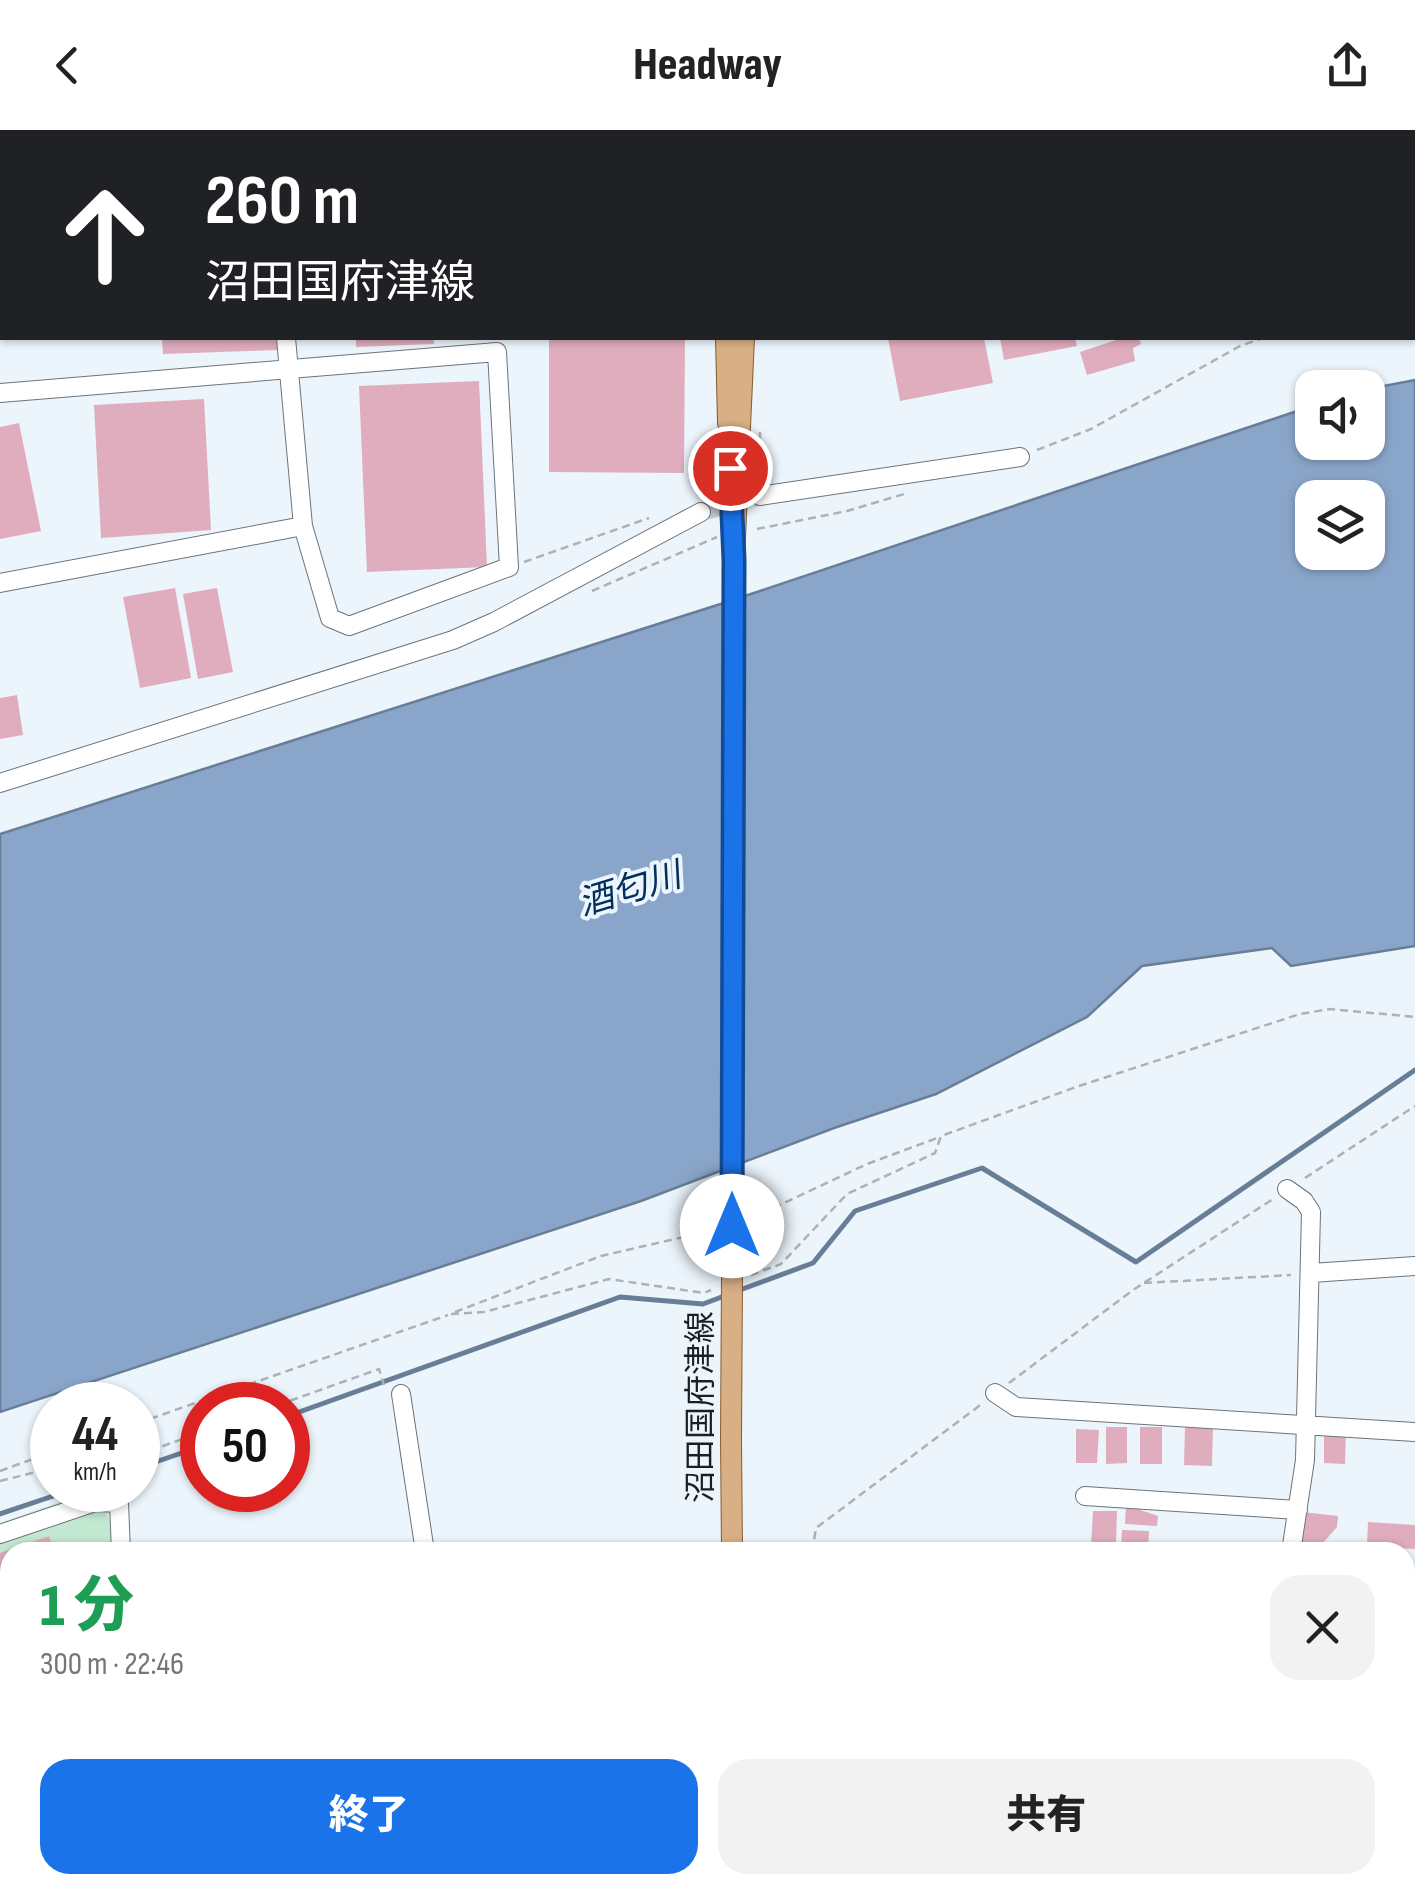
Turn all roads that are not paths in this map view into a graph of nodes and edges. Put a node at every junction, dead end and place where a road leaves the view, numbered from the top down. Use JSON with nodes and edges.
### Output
{"nodes":[{"id":1,"x":286,"y":340,"type":"edge"},
{"id":2,"x":726,"y":340,"type":"edge"},
{"id":3,"x":744,"y":340,"type":"edge"},
{"id":4,"x":288,"y":368,"type":"junction"},
{"id":5,"x":0,"y":393,"type":"edge"},
{"id":6,"x":1020,"y":458,"type":"road end"},
{"id":7,"x":760,"y":496,"type":"tunnel mouth"},
{"id":8,"x":702,"y":512,"type":"tunnel mouth"},
{"id":9,"x":303,"y":526,"type":"junction"},
{"id":10,"x":734,"y":560,"type":"junction"},
{"id":11,"x":0,"y":583,"type":"edge"},
{"id":12,"x":0,"y":783,"type":"edge"},
{"id":13,"x":1287,"y":1189,"type":"road end"},
{"id":14,"x":1415,"y":1266,"type":"edge"},
{"id":15,"x":1311,"y":1274,"type":"junction"},
{"id":16,"x":996,"y":1393,"type":"road end"},
{"id":17,"x":394,"y":1395,"type":"road end"},
{"id":18,"x":1306,"y":1423,"type":"junction"},
{"id":19,"x":1415,"y":1432,"type":"edge"},
{"id":20,"x":1085,"y":1496,"type":"dead end"},
{"id":21,"x":1298,"y":1510,"type":"junction"},
{"id":22,"x":0,"y":1534,"type":"edge"},
{"id":23,"x":121,"y":1542,"type":"edge"},
{"id":24,"x":423,"y":1542,"type":"edge"},
{"id":25,"x":732,"y":1542,"type":"edge"},
{"id":26,"x":1293,"y":1542,"type":"edge"}],
"edges":[{"from":1,"to":4,"type":"street"},
{"from":2,"to":10,"type":"main road"},
{"from":3,"to":10,"type":"main road"},
{"from":4,"to":5,"type":"street"},
{"from":4,"to":9,"type":"street"},
{"from":4,"to":9,"type":"street"},
{"from":6,"to":7,"type":"street"},
{"from":8,"to":12,"type":"street"},
{"from":9,"to":11,"type":"street"},
{"from":10,"to":25,"type":"main road","name":"沼田国府津線","bridge":true},
{"from":13,"to":15,"type":"street"},
{"from":14,"to":15,"type":"street"},
{"from":15,"to":18,"type":"street"},
{"from":16,"to":18,"type":"street"},
{"from":17,"to":24,"type":"street"},
{"from":18,"to":19,"type":"street"},
{"from":18,"to":21,"type":"street"},
{"from":20,"to":21,"type":"street"},
{"from":21,"to":26,"type":"street"},
{"from":22,"to":23,"type":"street"}]}
